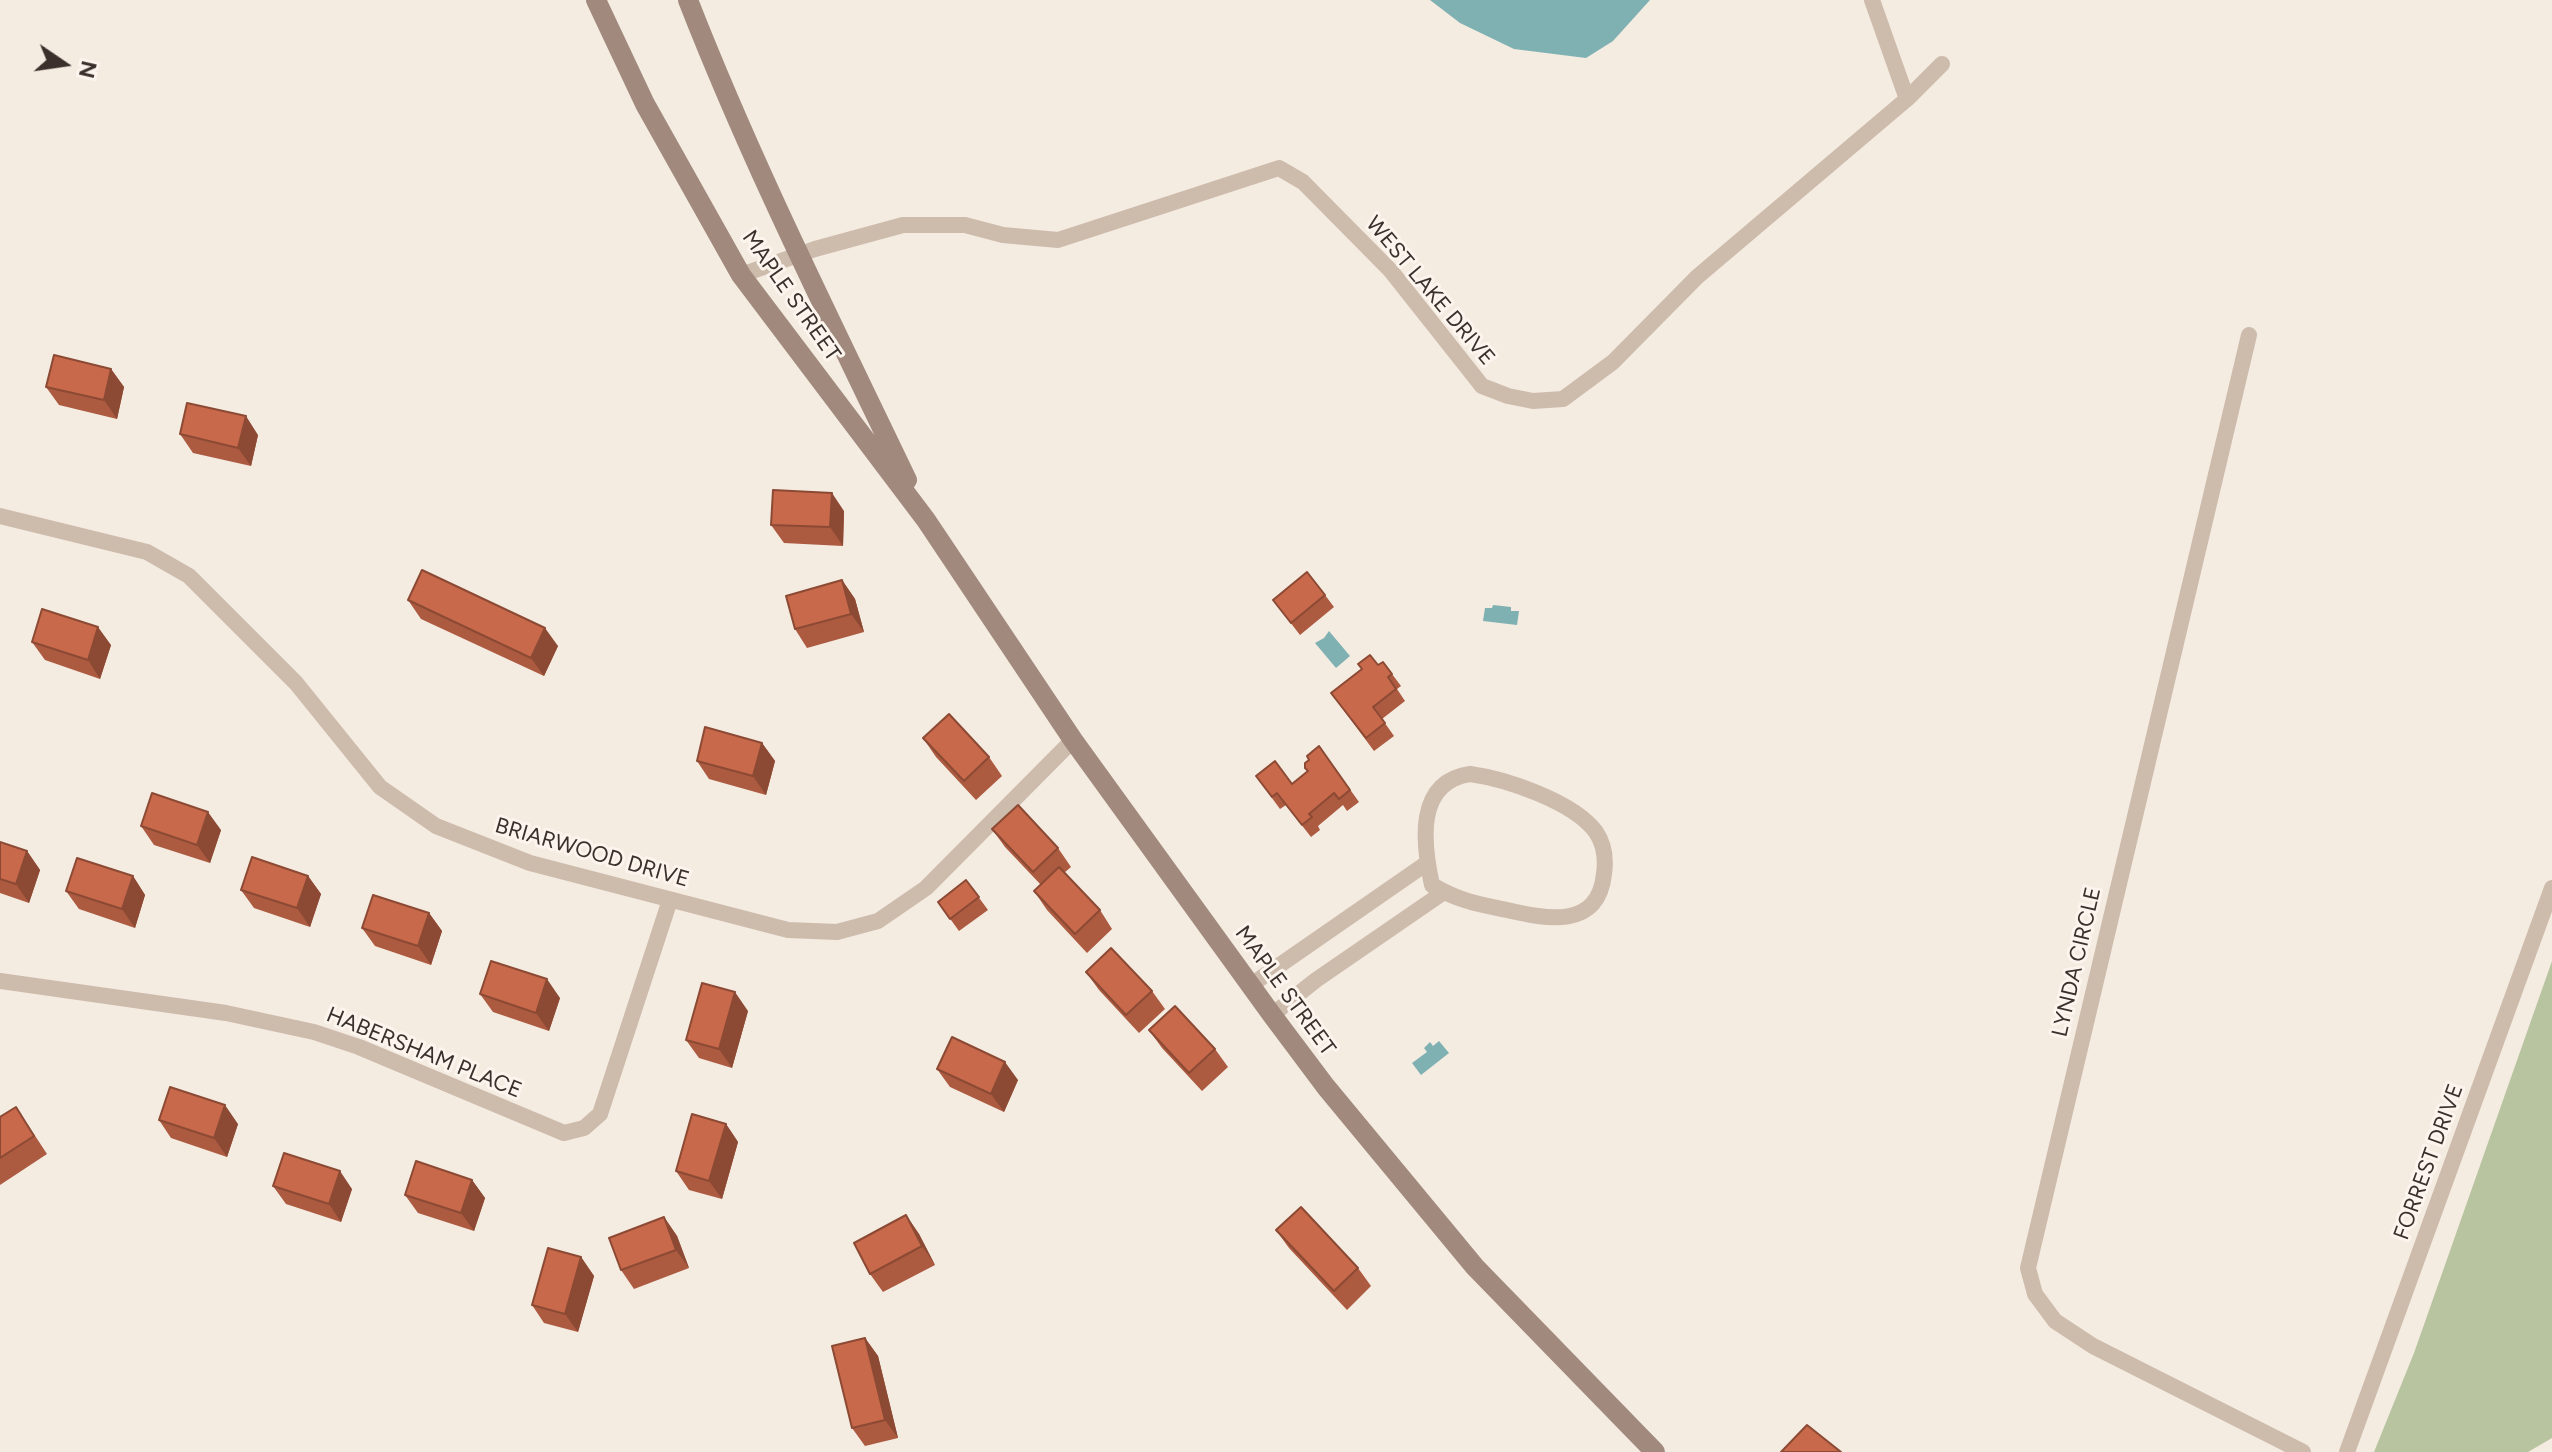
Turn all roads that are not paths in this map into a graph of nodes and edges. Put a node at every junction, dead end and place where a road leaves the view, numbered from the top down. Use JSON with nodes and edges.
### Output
{"nodes":[{"id":1,"x":596,"y":0,"type":"edge"},
{"id":2,"x":688,"y":0,"type":"edge"},
{"id":3,"x":1872,"y":0,"type":"edge"},
{"id":4,"x":1942,"y":64,"type":"dead end"},
{"id":5,"x":1907,"y":99,"type":"junction"},
{"id":6,"x":798,"y":255,"type":"junction"},
{"id":7,"x":741,"y":275,"type":"junction"},
{"id":8,"x":2249,"y":335,"type":"dead end"},
{"id":9,"x":0,"y":516,"type":"edge"},
{"id":10,"x":926,"y":520,"type":"junction"},
{"id":11,"x":1073,"y":740,"type":"junction"},
{"id":12,"x":1427,"y":863,"type":"junction"},
{"id":13,"x":2552,"y":888,"type":"edge"},
{"id":14,"x":1444,"y":892,"type":"junction"},
{"id":15,"x":670,"y":900,"type":"junction"},
{"id":16,"x":0,"y":981,"type":"edge"},
{"id":17,"x":1251,"y":985,"type":"junction"},
{"id":18,"x":1272,"y":1015,"type":"junction"},
{"id":19,"x":1655,"y":1452,"type":"edge"},
{"id":20,"x":2303,"y":1452,"type":"edge"},
{"id":21,"x":2347,"y":1452,"type":"edge"}],
"edges":[{"from":1,"to":7,"type":"main road","name":"MAPLE STREET"},
{"from":2,"to":6,"type":"main road","name":"MAPLE STREET"},
{"from":3,"to":5,"type":"street"},
{"from":4,"to":5,"type":"street"},
{"from":5,"to":6,"type":"street","name":"WEST LAKE DRIVE"},
{"from":6,"to":7,"type":"street","name":"WEST LAKE DRIVE"},
{"from":6,"to":10,"type":"main road","name":"MAPLE STREET"},
{"from":7,"to":10,"type":"main road","name":"MAPLE STREET"},
{"from":8,"to":20,"type":"street","name":"LYNDA CIRCLE"},
{"from":9,"to":15,"type":"street","name":"BRIARWOOD DRIVE"},
{"from":10,"to":11,"type":"main road","name":"MAPLE STREET"},
{"from":11,"to":15,"type":"street","name":"BRIARWOOD DRIVE"},
{"from":11,"to":17,"type":"main road","name":"MAPLE STREET"},
{"from":12,"to":14,"type":"street"},
{"from":12,"to":14,"type":"street"},
{"from":12,"to":17,"type":"street"},
{"from":13,"to":21,"type":"street","name":"FORREST DRIVE"},
{"from":14,"to":18,"type":"street"},
{"from":15,"to":16,"type":"street","name":"HABERSHAM PLACE"},
{"from":17,"to":18,"type":"main road","name":"MAPLE STREET"},
{"from":18,"to":19,"type":"main road","name":"MAPLE STREET"}]}
